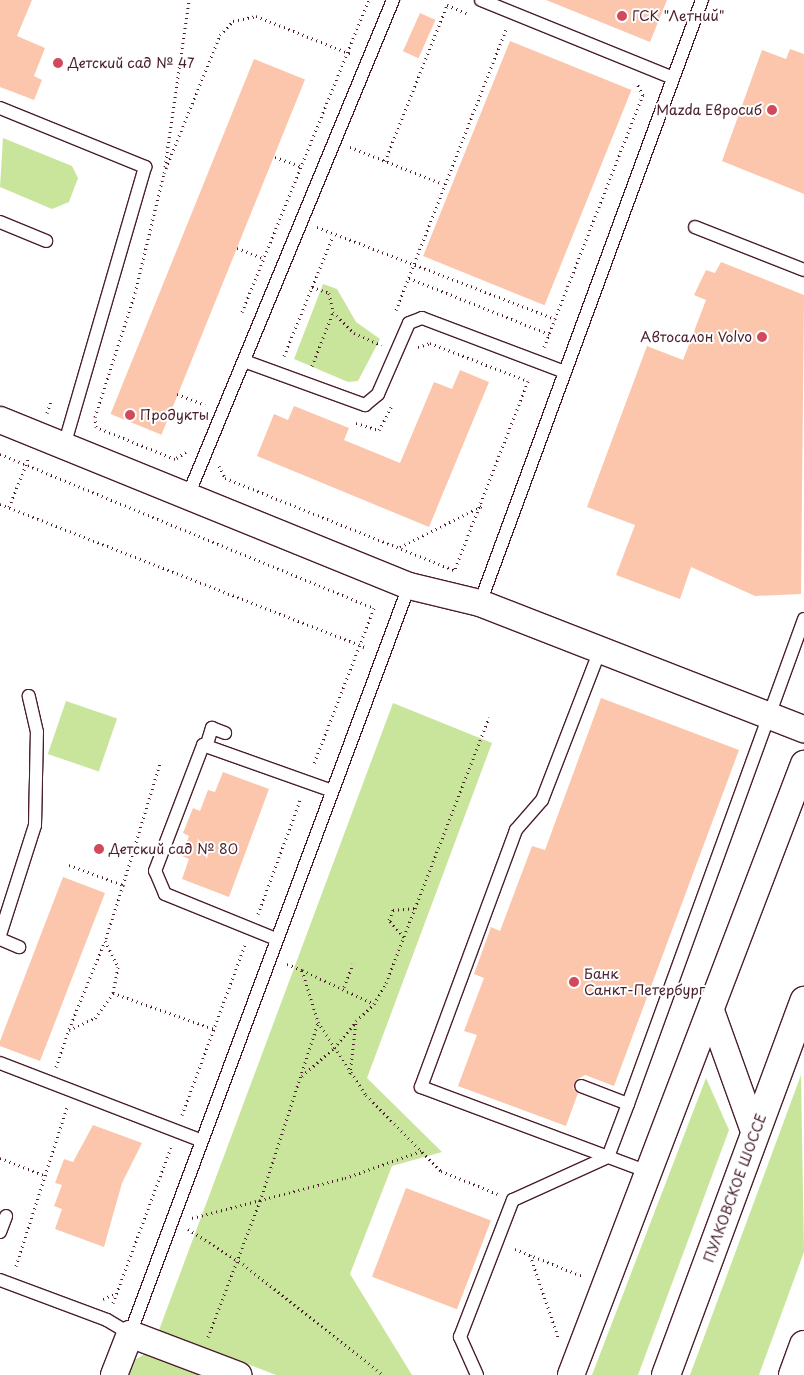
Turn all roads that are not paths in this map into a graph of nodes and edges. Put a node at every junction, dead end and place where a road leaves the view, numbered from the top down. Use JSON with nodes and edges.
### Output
{"nodes":[{"id":1,"x":393,"y":0,"type":"edge"},
{"id":2,"x":481,"y":0,"type":"edge"},
{"id":3,"x":702,"y":0,"type":"edge"},
{"id":4,"x":501,"y":4,"type":"edge"},
{"id":5,"x":673,"y":78,"type":"junction"},
{"id":6,"x":0,"y":108,"type":"edge"},
{"id":7,"x":0,"y":222,"type":"edge"},
{"id":8,"x":695,"y":227,"type":"dead end"},
{"id":9,"x":46,"y":241,"type":"dead end"},
{"id":10,"x":804,"y":270,"type":"edge"},
{"id":11,"x":244,"y":361,"type":"junction"},
{"id":12,"x":565,"y":372,"type":"junction"},
{"id":13,"x":0,"y":420,"type":"edge"},
{"id":14,"x":64,"y":446,"type":"junction"},
{"id":15,"x":189,"y":494,"type":"junction"},
{"id":16,"x":410,"y":586,"type":"junction"},
{"id":17,"x":480,"y":603,"type":"junction"},
{"id":18,"x":804,"y":619,"type":"edge"},
{"id":19,"x":600,"y":650,"type":"junction"},
{"id":20,"x":29,"y":696,"type":"dead end"},
{"id":21,"x":768,"y":715,"type":"junction"},
{"id":22,"x":804,"y":729,"type":"edge"},
{"id":23,"x":225,"y":733,"type":"dead end"},
{"id":24,"x":206,"y":744,"type":"junction"},
{"id":25,"x":804,"y":764,"type":"edge"},
{"id":26,"x":332,"y":791,"type":"junction"},
{"id":27,"x":0,"y":935,"type":"edge"},
{"id":28,"x":0,"y":939,"type":"edge"},
{"id":29,"x":276,"y":939,"type":"junction"},
{"id":30,"x":19,"y":947,"type":"dead end"},
{"id":31,"x":804,"y":1001,"type":"edge"},
{"id":32,"x":711,"y":1011,"type":"junction"},
{"id":33,"x":0,"y":1063,"type":"edge"},
{"id":34,"x":581,"y":1086,"type":"dead end"},
{"id":35,"x":628,"y":1104,"type":"junction"},
{"id":36,"x":755,"y":1134,"type":"junction"},
{"id":37,"x":200,"y":1140,"type":"junction"},
{"id":38,"x":608,"y":1157,"type":"junction"},
{"id":39,"x":651,"y":1173,"type":"junction"},
{"id":40,"x":6,"y":1216,"type":"dead end"},
{"id":41,"x":0,"y":1232,"type":"edge"},
{"id":42,"x":0,"y":1280,"type":"edge"},
{"id":43,"x":130,"y":1334,"type":"junction"},
{"id":44,"x":114,"y":1375,"type":"edge"},
{"id":45,"x":238,"y":1375,"type":"edge"},
{"id":46,"x":477,"y":1375,"type":"edge"},
{"id":47,"x":571,"y":1375,"type":"edge"},
{"id":48,"x":666,"y":1375,"type":"edge"}],
"edges":[{"from":1,"to":11,"type":"lane"},
{"from":2,"to":4,"type":"lane"},
{"from":3,"to":5,"type":"lane"},
{"from":4,"to":5,"type":"lane"},
{"from":5,"to":12,"type":"lane"},
{"from":6,"to":14,"type":"lane"},
{"from":7,"to":9,"type":"lane"},
{"from":8,"to":10,"type":"lane"},
{"from":11,"to":12,"type":"lane"},
{"from":11,"to":15,"type":"lane"},
{"from":12,"to":17,"type":"lane"},
{"from":13,"to":14,"type":"street"},
{"from":14,"to":15,"type":"street"},
{"from":15,"to":16,"type":"street"},
{"from":16,"to":17,"type":"street"},
{"from":16,"to":26,"type":"lane"},
{"from":17,"to":19,"type":"street"},
{"from":18,"to":21,"type":"lane"},
{"from":19,"to":21,"type":"street"},
{"from":19,"to":38,"type":"lane"},
{"from":20,"to":27,"type":"lane"},
{"from":21,"to":22,"type":"street"},
{"from":21,"to":35,"type":"lane"},
{"from":23,"to":24,"type":"lane"},
{"from":24,"to":26,"type":"lane"},
{"from":24,"to":29,"type":"lane"},
{"from":25,"to":32,"type":"street"},
{"from":26,"to":29,"type":"lane"},
{"from":28,"to":30,"type":"lane"},
{"from":29,"to":37,"type":"lane"},
{"from":31,"to":36,"type":"main road","name":"ПУЛКОВСКОЕ ШОССЕ"},
{"from":32,"to":36,"type":"street"},
{"from":32,"to":39,"type":"street"},
{"from":33,"to":37,"type":"lane"},
{"from":34,"to":35,"type":"lane"},
{"from":35,"to":38,"type":"lane"},
{"from":36,"to":48,"type":"main road","name":"ПУЛКОВСКОЕ ШОССЕ"},
{"from":37,"to":43,"type":"lane"},
{"from":38,"to":39,"type":"lane"},
{"from":38,"to":46,"type":"lane"},
{"from":39,"to":47,"type":"street"},
{"from":40,"to":41,"type":"lane"},
{"from":42,"to":43,"type":"lane"},
{"from":43,"to":44,"type":"street"},
{"from":43,"to":45,"type":"street"}]}
